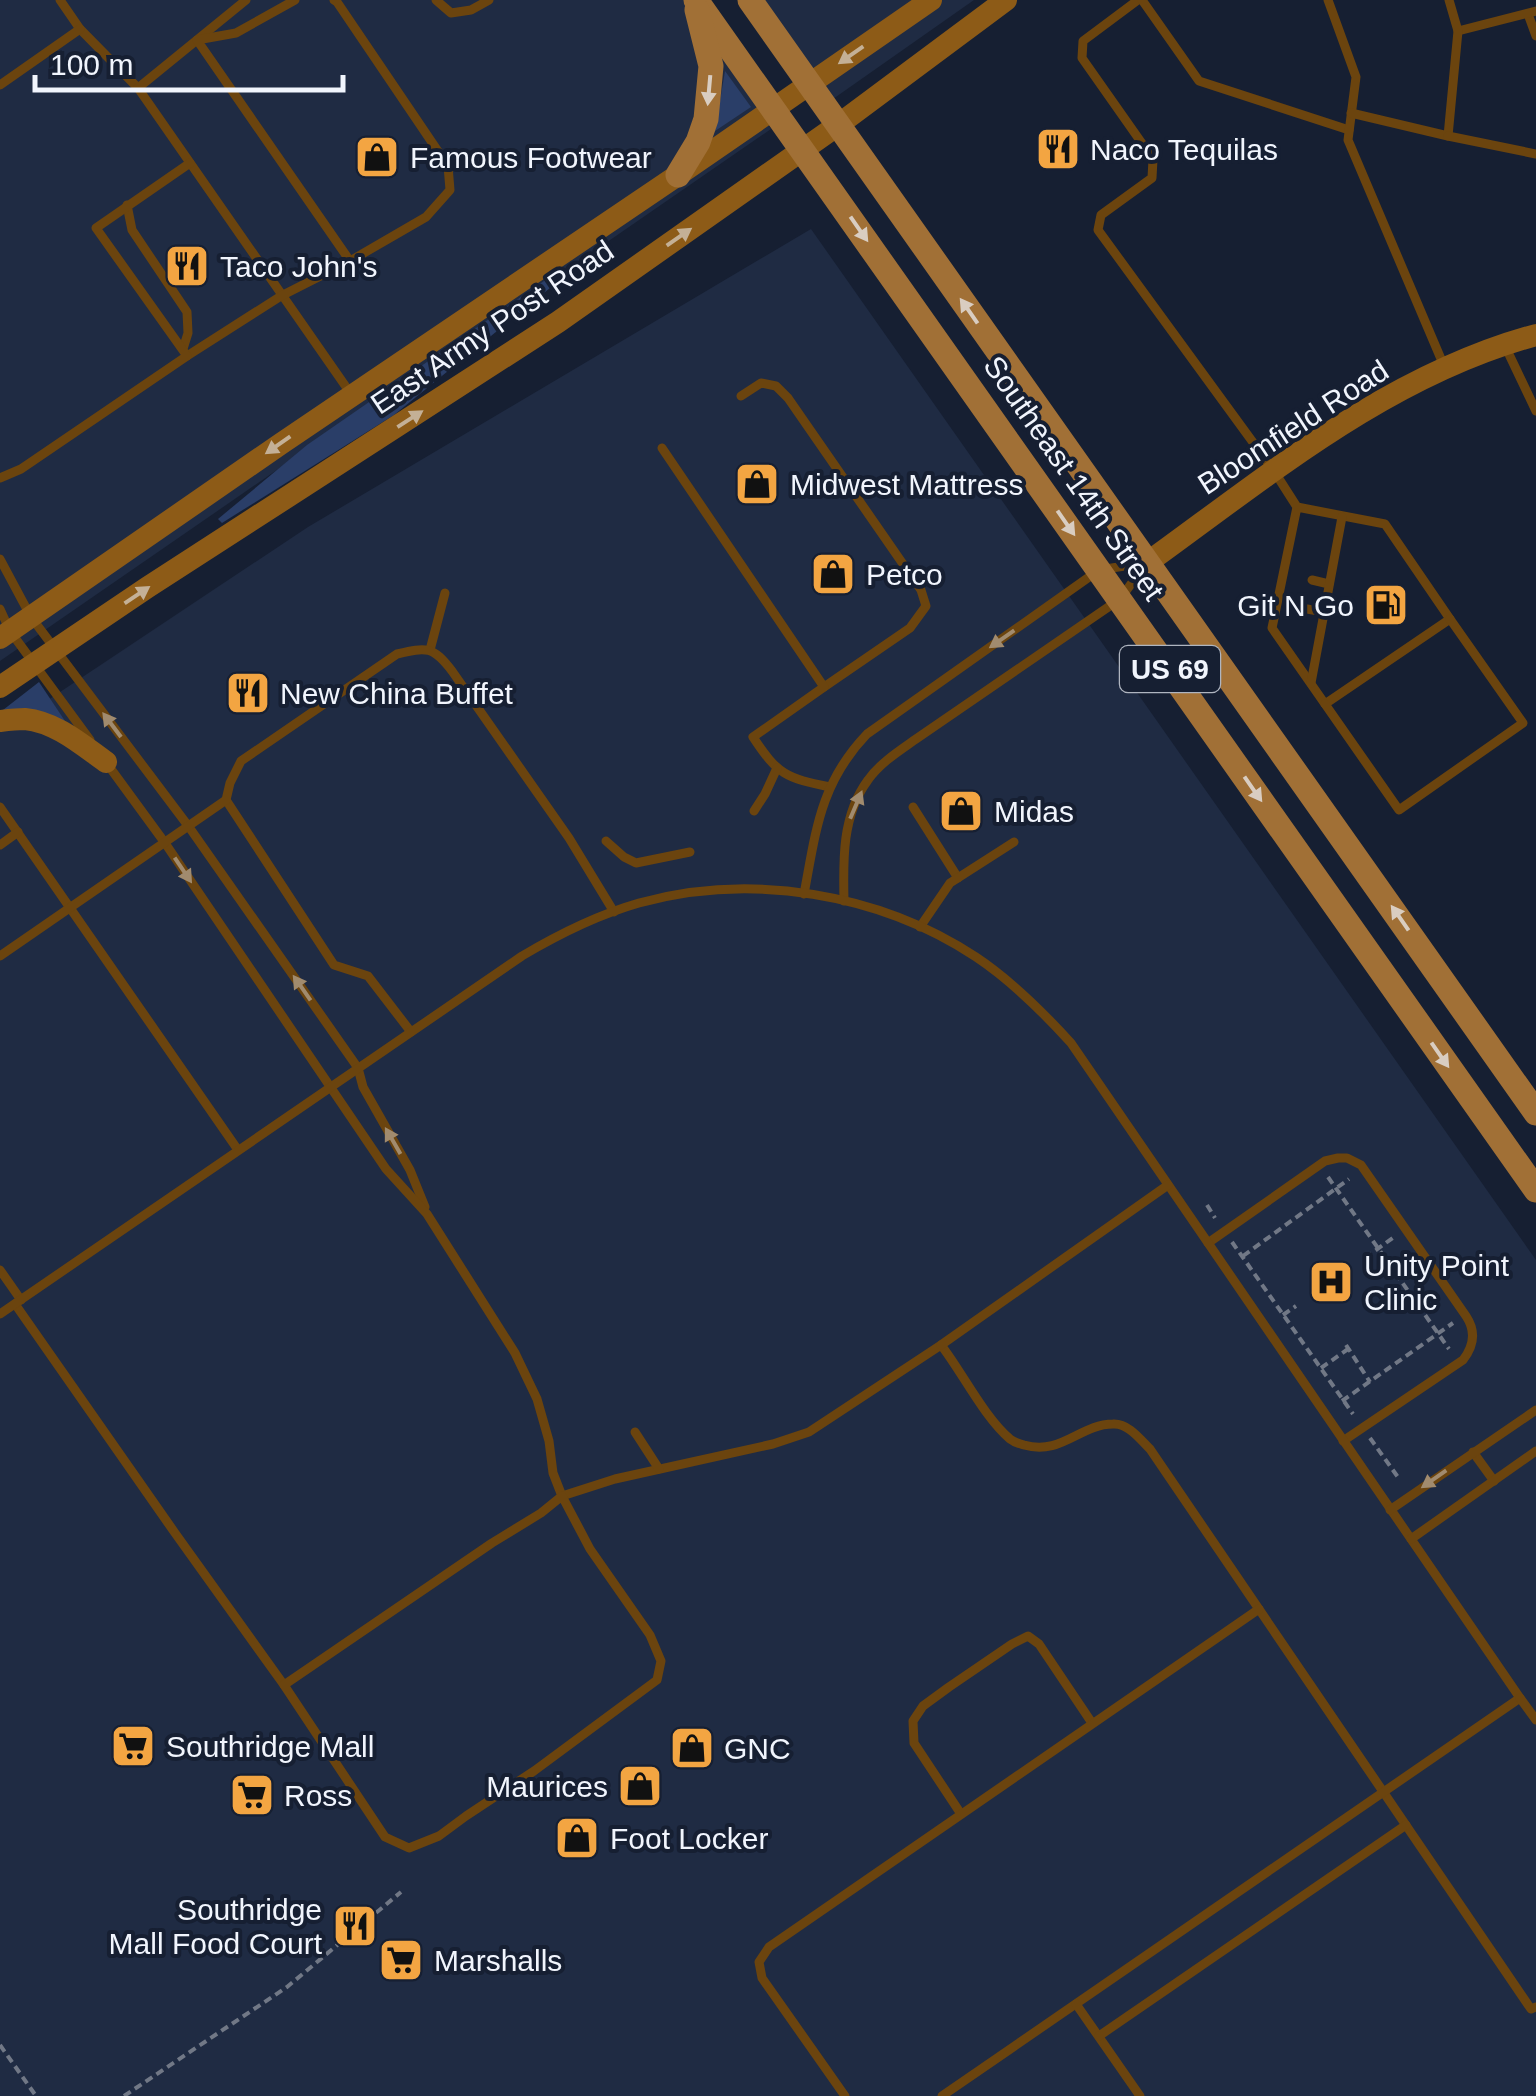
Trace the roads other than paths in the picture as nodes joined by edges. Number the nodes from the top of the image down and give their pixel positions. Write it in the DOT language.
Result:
graph roads {
  1 [pos="60,0"];
  2 [pos="246,0"];
  3 [pos="296,0"];
  4 [pos="334,0"];
  5 [pos="436,0"];
  6 [pos="489,0"];
  7 [pos="695,0"];
  8 [pos="750,0"];
  9 [pos="931,0"];
  10 [pos="1006,0"];
  11 [pos="1140,0"];
  12 [pos="1328,0"];
  13 [pos="1450,0"];
  14 [pos="1532,13"];
  15 [pos="80,29"];
  16 [pos="1458,31"];
  17 [pos="1536,36"];
  18 [pos="197,40"];
  19 [pos="809,84"];
  20 [pos="0,85"];
  21 [pos="138,88"];
  22 [pos="775,109"];
  23 [pos="1351,113"];
  24 [pos="838,125"];
  25 [pos="1349,130"];
  26 [pos="1448,136"];
  27 [pos="803,149"];
  28 [pos="1536,154"];
  29 [pos="190,163"];
  30 [pos="678,176"];
  31 [pos="127,205"];
  32 [pos="350,261"];
  33 [pos="280,296"];
  34 [pos="1536,336"];
  35 [pos="1505,345"];
  36 [pos="185,353"];
  37 [pos="1446,368"];
  38 [pos="352,395"];
  39 [pos="741,396"];
  40 [pos="1536,411"];
  41 [pos="662,448"];
  42 [pos="1274,471"];
  43 [pos="0,478"];
  44 [pos="1297,508"];
  45 [pos="1342,517"];
  46 [pos="0,559"];
  47 [pos="1147,563"];
  48 [pos="1099,570"];
  49 [pos="1312,580"];
  50 [pos="1329,584"];
  51 [pos="445,593"];
  52 [pos="1120,599"];
  53 [pos="0,609"];
  54 [pos="1307,609"];
  55 [pos="1324,612"];
  56 [pos="31,617"];
  57 [pos="1450,618"];
  58 [pos="5,635"];
  59 [pos="56,649"];
  60 [pos="430,650"];
  61 [pos="34,664"];
  62 [pos="1311,683"];
  63 [pos="0,687"];
  64 [pos="824,687"];
  65 [pos="1325,704"];
  66 [pos="0,721"];
  67 [pos="106,762"];
  68 [pos="776,768"];
  69 [pos="830,787"];
  70 [pos="226,800"];
  71 [pos="913,807"];
  72 [pos="0,808"];
  73 [pos="754,811"];
  74 [pos="189,827"];
  75 [pos="18,832"];
  76 [pos="606,840"];
  77 [pos="1014,842"];
  78 [pos="164,843"];
  79 [pos="0,845"];
  80 [pos="690,852"];
  81 [pos="958,878"];
  82 [pos="804,894"];
  83 [pos="844,901"];
  84 [pos="71,908"];
  85 [pos="614,912"];
  86 [pos="920,927"];
  87 [pos="0,956"];
  88 [pos="410,1032"];
  89 [pos="358,1068"];
  90 [pos="331,1087"];
  91 [pos="1536,1113"];
  92 [pos="238,1150"];
  93 [pos="1168,1186"];
  94 [pos="1536,1190"];
  95 [pos="428,1214"];
  96 [pos="1208,1243"];
  97 [pos="0,1270"];
  98 [pos="18,1302"];
  99 [pos="0,1314"];
  100 [pos="940,1344"];
  101 [pos="1536,1410"];
  102 [pos="635,1432"];
  103 [pos="1343,1441"];
  104 [pos="1536,1451"];
  105 [pos="1473,1452"];
  106 [pos="659,1469"];
  107 [pos="1494,1481"];
  108 [pos="562,1496"];
  109 [pos="1390,1510"];
  110 [pos="1411,1539"];
  111 [pos="1258,1608"];
  112 [pos="284,1685"];
  113 [pos="1520,1698"];
  114 [pos="1536,1720"];
  115 [pos="1092,1723"];
  116 [pos="1384,1792"];
  117 [pos="961,1814"];
  118 [pos="1406,1825"];
  119 [pos="1076,2004"];
  120 [pos="1536,2006"];
  121 [pos="1098,2036"];
  122 [pos="845,2096"];
  123 [pos="942,2096"];
  124 [pos="1140,2096"];
  1 -- 15 [label="lane"];
  2 -- 18 [label="lane"];
  3 -- 18 [label="lane"];
  4 -- 32 [label="lane"];
  5 -- 6 [label="lane"];
  7 -- 22 [label="main road, Southeast 14th Street / US 69"];
  7 -- 30 [label="main road, one-way"];
  8 -- 19 [label="main road, Southeast 14th Street / US 69"];
  9 -- 19 [label="main road, East Army Post Road, one-way"];
  10 -- 24 [label="main road, East Army Post Road"];
  11 -- 25 [label="lane"];
  11 -- 42 [label="lane"];
  12 -- 23 [label="lane"];
  13 -- 16 [label="lane"];
  14 -- 16 [label="lane"];
  14 -- 17 [label="lane"];
  15 -- 20 [label="lane"];
  15 -- 21 [label="lane"];
  16 -- 26 [label="lane"];
  18 -- 21 [label="lane"];
  18 -- 32 [label="lane"];
  19 -- 22 [label="main road, East Army Post Road"];
  19 -- 24 [label="main road, Southeast 14th Street / US 69"];
  21 -- 29 [label="lane"];
  22 -- 27 [label="main road, Southeast 14th Street / US 69"];
  22 -- 30 [label="main road, East Army Post Road"];
  23 -- 25 [label="lane"];
  23 -- 26 [label="lane"];
  24 -- 27 [label="main road, East Army Post Road"];
  47 -- 24 [label="main road, Southeast 14th Street / US 69, one-way"];
  25 -- 37 [label="lane"];
  26 -- 28 [label="lane"];
  27 -- 48 [label="main road, Southeast 14th Street / US 69, one-way"];
  59 -- 27 [label="main road, East Army Post Road, one-way"];
  29 -- 31 [label="lane"];
  29 -- 33 [label="lane"];
  30 -- 38 [label="main road, East Army Post Road"];
  31 -- 36 [label="lane"];
  31 -- 36 [label="lane"];
  32 -- 33 [label="lane"];
  33 -- 36 [label="lane"];
  33 -- 38 [label="lane"];
  34 -- 35 [label="main road, Bloomfield Road"];
  35 -- 37 [label="main road, Bloomfield Road"];
  35 -- 40 [label="lane"];
  36 -- 43 [label="lane"];
  37 -- 42 [label="main road, Bloomfield Road"];
  38 -- 56 [label="main road, East Army Post Road, one-way"];
  39 -- 64 [label="lane"];
  41 -- 64 [label="lane"];
  42 -- 44 [label="lane"];
  42 -- 47 [label="main road, Bloomfield Road"];
  44 -- 45 [label="lane"];
  44 -- 62 [label="lane"];
  45 -- 50 [label="lane"];
  45 -- 57 [label="lane"];
  46 -- 56 [label="lane"];
  47 -- 48 [label="lane"];
  47 -- 52 [label="lane"];
  91 -- 47 [label="main road, Southeast 14th Street / US 69, one-way"];
  48 -- 52 [label="main road, Southeast 14th Street / US 69"];
  48 -- 69 [label="lane, one-way"];
  49 -- 50 [label="lane"];
  50 -- 55 [label="lane"];
  51 -- 60 [label="lane"];
  83 -- 52 [label="lane, one-way"];
  52 -- 94 [label="main road, Southeast 14th Street / US 69, one-way"];
  53 -- 58 [label="lane"];
  54 -- 55 [label="lane"];
  55 -- 62 [label="lane"];
  56 -- 58 [label="main road, East Army Post Road"];
  56 -- 59 [label="lane"];
  57 -- 65 [label="lane"];
  57 -- 65 [label="lane"];
  58 -- 61 [label="lane"];
  59 -- 61 [label="main road, East Army Post Road"];
  74 -- 59 [label="lane, one-way"];
  60 -- 70 [label="lane"];
  60 -- 85 [label="lane"];
  61 -- 63 [label="main road, East Army Post Road"];
  61 -- 67 [label="lane"];
  62 -- 65 [label="lane"];
  64 -- 68 [label="lane"];
  66 -- 67 [label="main road"];
  67 -- 78 [label="lane"];
  68 -- 69 [label="lane"];
  68 -- 73 [label="lane"];
  69 -- 82 [label="lane"];
  70 -- 74 [label="lane"];
  70 -- 88 [label="lane"];
  71 -- 81 [label="lane"];
  72 -- 75 [label="lane"];
  74 -- 78 [label="lane"];
  89 -- 74 [label="lane, one-way"];
  75 -- 79 [label="lane"];
  75 -- 84 [label="lane"];
  76 -- 80 [label="lane"];
  77 -- 81 [label="lane"];
  78 -- 84 [label="lane"];
  78 -- 90 [label="lane, one-way"];
  81 -- 86 [label="lane"];
  82 -- 83 [label="lane"];
  82 -- 85 [label="lane"];
  83 -- 86 [label="lane"];
  84 -- 87 [label="lane"];
  84 -- 92 [label="lane"];
  85 -- 88 [label="lane"];
  86 -- 93 [label="lane"];
  88 -- 89 [label="lane"];
  89 -- 90 [label="lane"];
  95 -- 89 [label="lane, one-way"];
  90 -- 92 [label="lane"];
  90 -- 95 [label="lane"];
  92 -- 98 [label="lane"];
  93 -- 96 [label="lane"];
  93 -- 100 [label="lane"];
  95 -- 108 [label="lane"];
  96 -- 103 [label="lane"];
  96 -- 103 [label="lane"];
  97 -- 98 [label="lane"];
  98 -- 99 [label="lane"];
  98 -- 112 [label="lane"];
  100 -- 106 [label="lane"];
  100 -- 111 [label="lane"];
  101 -- 105 [label="lane"];
  102 -- 106 [label="lane"];
  103 -- 109 [label="lane"];
  104 -- 107 [label="lane"];
  105 -- 107 [label="lane"];
  105 -- 109 [label="lane, one-way"];
  106 -- 108 [label="lane"];
  107 -- 110 [label="lane"];
  108 -- 112 [label="lane"];
  108 -- 112 [label="lane"];
  109 -- 110 [label="lane"];
  110 -- 113 [label="lane"];
  111 -- 115 [label="lane"];
  111 -- 116 [label="lane"];
  113 -- 114 [label="lane"];
  113 -- 116 [label="lane"];
  115 -- 117 [label="lane"];
  115 -- 117 [label="lane"];
  116 -- 118 [label="lane"];
  116 -- 119 [label="lane"];
  117 -- 122 [label="lane"];
  118 -- 120 [label="lane"];
  118 -- 121 [label="lane"];
  119 -- 121 [label="lane"];
  119 -- 123 [label="lane"];
  121 -- 124 [label="lane"];
}
